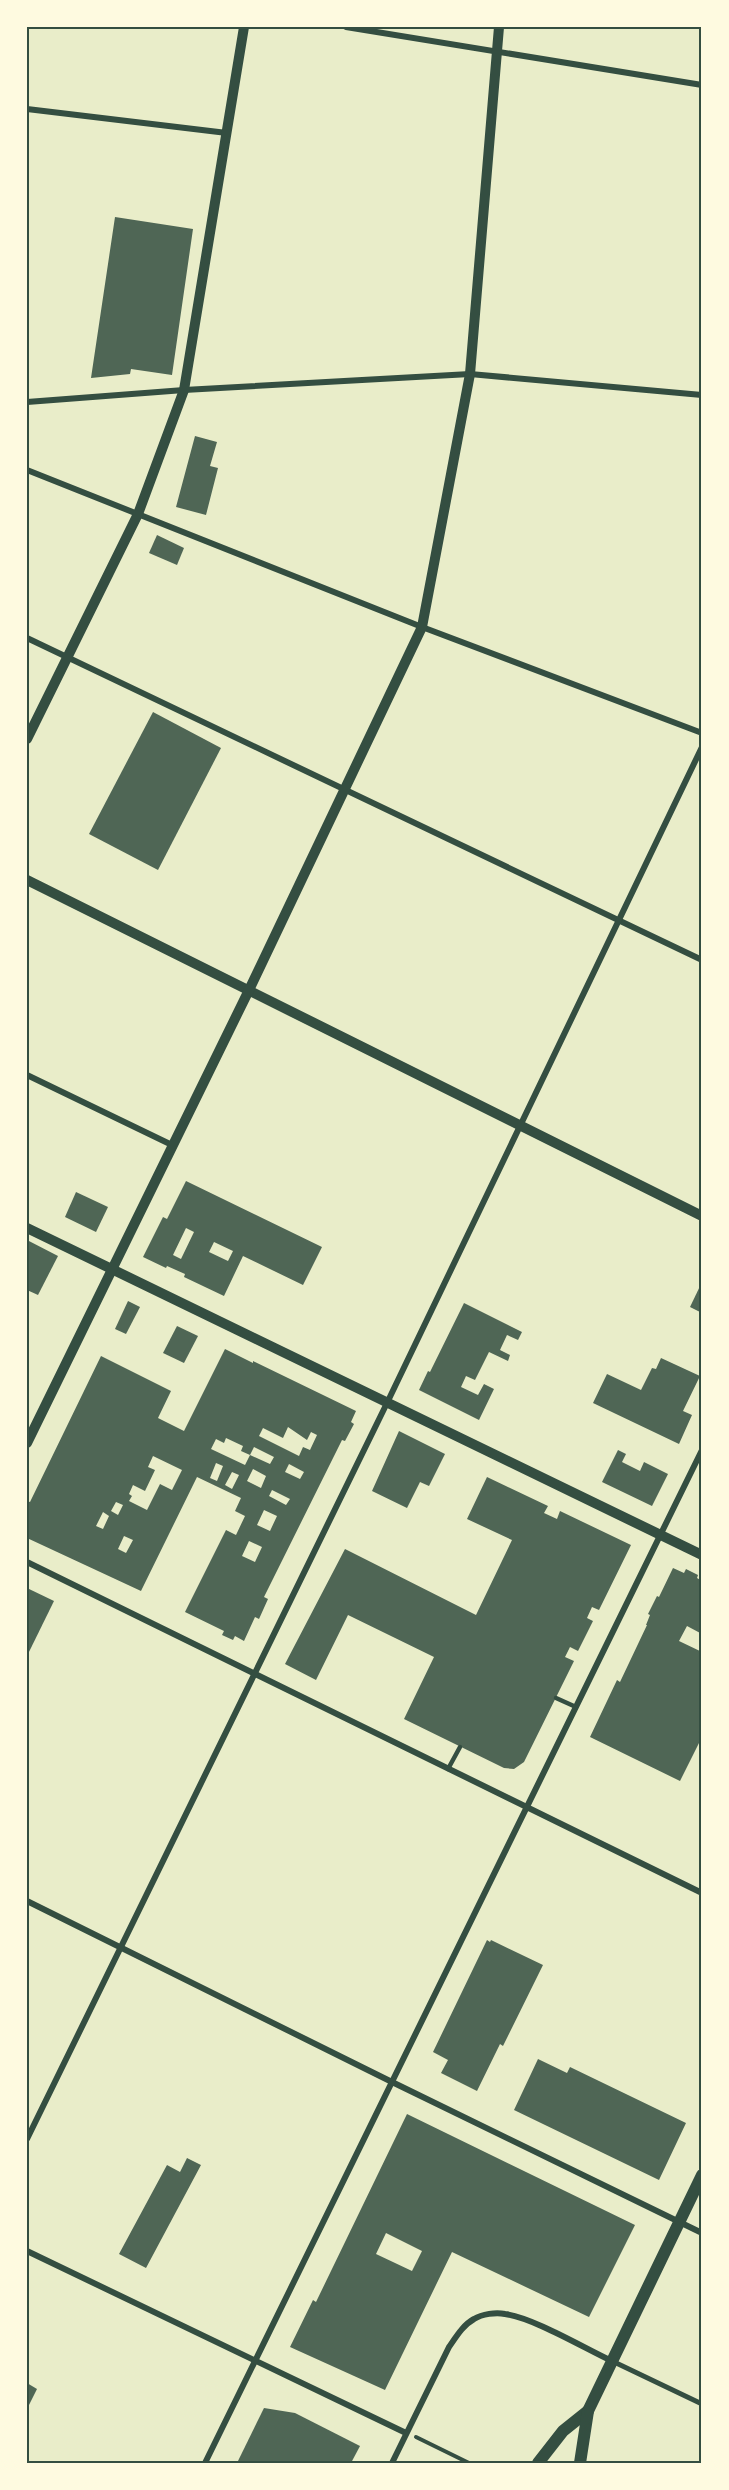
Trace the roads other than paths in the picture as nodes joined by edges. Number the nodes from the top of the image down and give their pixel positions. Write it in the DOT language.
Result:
graph roads {
  1 [pos="244,27"];
  2 [pos="346,27"];
  3 [pos="499,27"];
  4 [pos="497,52"];
  5 [pos="702,86"];
  6 [pos="27,109"];
  7 [pos="227,133"];
  8 [pos="470,374"];
  9 [pos="184,390"];
  10 [pos="702,395"];
  11 [pos="27,402"];
  12 [pos="27,470"];
  13 [pos="138,514"];
  14 [pos="422,627"];
  15 [pos="27,638"];
  16 [pos="67,658"];
  17 [pos="702,733"];
  18 [pos="27,739"];
  19 [pos="702,747"];
  20 [pos="344,790"];
  21 [pos="27,880"];
  22 [pos="619,922"];
  23 [pos="702,960"];
  24 [pos="249,990"];
  25 [pos="27,1076"];
  26 [pos="520,1126"];
  27 [pos="172,1145"];
  28 [pos="702,1216"];
  29 [pos="27,1228"];
  30 [pos="112,1270"];
  31 [pos="387,1403"];
  32 [pos="27,1443"];
  33 [pos="702,1449"];
  34 [pos="660,1536"];
  35 [pos="702,1555"];
  36 [pos="27,1562"];
  37 [pos="255,1674"];
  38 [pos="556,1698"];
  39 [pos="576,1707"];
  40 [pos="460,1747"];
  41 [pos="448,1769"];
  42 [pos="526,1808"];
  43 [pos="702,1893"];
  44 [pos="27,1901"];
  45 [pos="119,1947"];
  46 [pos="392,2082"];
  47 [pos="27,2139"];
  48 [pos="702,2175"];
  49 [pos="679,2222"];
  50 [pos="702,2233"];
  51 [pos="27,2251"];
  52 [pos="256,2360"];
  53 [pos="612,2361"];
  54 [pos="702,2404"];
  55 [pos="588,2411"];
  56 [pos="406,2433"];
  57 [pos="205,2463"];
  58 [pos="392,2463"];
  59 [pos="538,2463"];
  60 [pos="580,2463"];
  1 -- 7 [label="street"];
  2 -- 4 [label="street"];
  3 -- 4 [label="street"];
  4 -- 5 [label="street"];
  4 -- 8 [label="street"];
  6 -- 7 [label="street"];
  7 -- 9 [label="street"];
  8 -- 9 [label="street"];
  8 -- 10 [label="street"];
  8 -- 14 [label="street"];
  9 -- 11 [label="street"];
  9 -- 13 [label="street"];
  12 -- 13 [label="street"];
  13 -- 14 [label="street"];
  13 -- 16 [label="street"];
  14 -- 17 [label="street"];
  14 -- 20 [label="street"];
  15 -- 16 [label="street"];
  16 -- 18 [label="street"];
  16 -- 20 [label="street"];
  19 -- 22 [label="street"];
  20 -- 22 [label="street"];
  20 -- 24 [label="street"];
  21 -- 24 [label="street"];
  22 -- 23 [label="street"];
  22 -- 26 [label="street"];
  24 -- 26 [label="street"];
  24 -- 27 [label="street"];
  25 -- 27 [label="street"];
  26 -- 28 [label="street"];
  26 -- 31 [label="street"];
  27 -- 30 [label="street"];
  29 -- 30 [label="street"];
  30 -- 31 [label="street"];
  30 -- 32 [label="street"];
  31 -- 34 [label="street"];
  31 -- 37 [label="street"];
  33 -- 34 [label="street"];
  34 -- 35 [label="street"];
  34 -- 39 [label="street"];
  36 -- 37 [label="street"];
  37 -- 41 [label="street"];
  37 -- 45 [label="street"];
  38 -- 39 [label="lane"];
  39 -- 42 [label="street"];
  40 -- 41 [label="lane"];
  41 -- 42 [label="street"];
  42 -- 43 [label="street"];
  42 -- 46 [label="street"];
  44 -- 45 [label="street"];
  45 -- 46 [label="street"];
  45 -- 47 [label="street"];
  46 -- 49 [label="street"];
  46 -- 52 [label="street"];
  48 -- 49 [label="main road"];
  49 -- 50 [label="street"];
  49 -- 53 [label="main road"];
  51 -- 52 [label="street"];
  52 -- 56 [label="street"];
  52 -- 57 [label="street"];
  53 -- 54 [label="street"];
  53 -- 55 [label="main road"];
  53 -- 56 [label="street"];
  55 -- 59 [label="main road"];
  55 -- 60 [label="main road"];
  56 -- 58 [label="street"];
}
